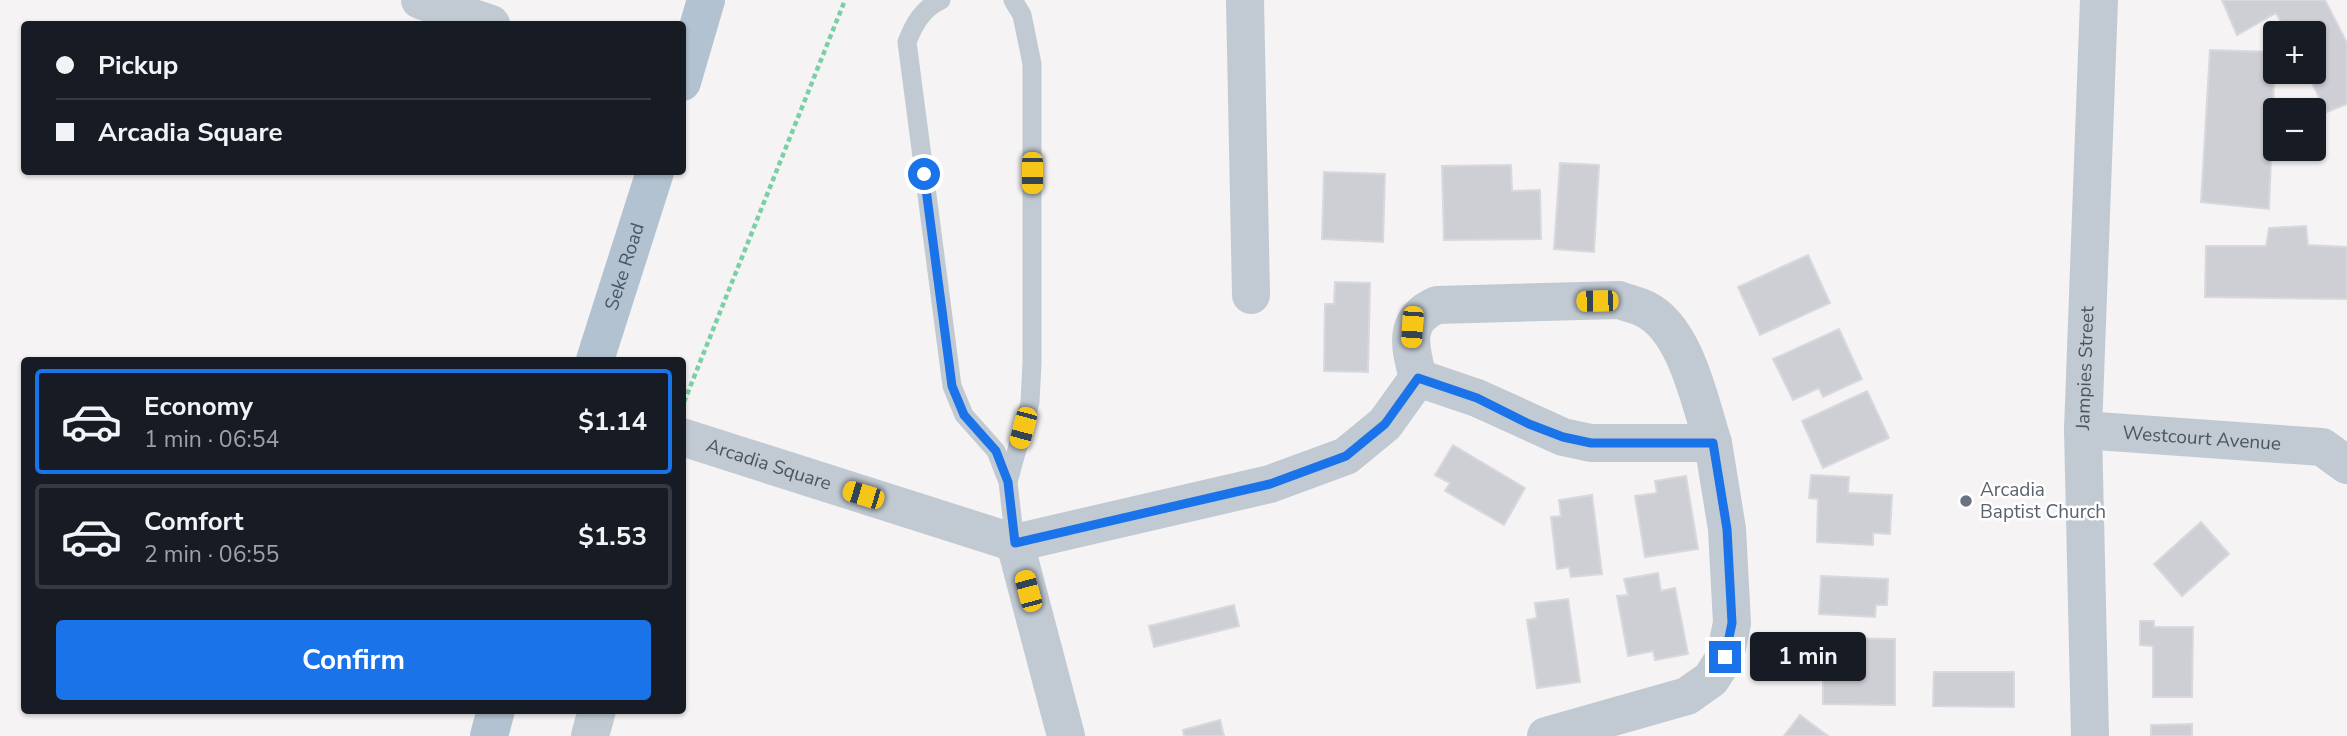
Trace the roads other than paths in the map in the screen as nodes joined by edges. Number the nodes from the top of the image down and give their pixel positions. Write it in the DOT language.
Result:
graph roads {
  1 [pos="420,0"];
  2 [pos="706,0"];
  3 [pos="942,0"];
  4 [pos="1013,0"];
  5 [pos="1245,0"];
  6 [pos="2099,0"];
  7 [pos="482,21"];
  8 [pos="686,68"];
  9 [pos="654,175"];
  10 [pos="1251,296"];
  11 [pos="596,357"];
  12 [pos="1418,378"];
  13 [pos="2083,430"];
  14 [pos="686,438"];
  15 [pos="1713,443"];
  16 [pos="2339,447"];
  17 [pos="1008,482"];
  18 [pos="1015,543"];
  19 [pos="495,714"];
  20 [pos="596,714"];
  21 [pos="1613,717"];
  22 [pos="489,736"];
  23 [pos="590,736"];
  24 [pos="1066,736"];
  25 [pos="1546,736"];
  26 [pos="1650,736"];
  27 [pos="2091,736"];
  1 -- 7 [label="street"];
  2 -- 8 [label="main road"];
  3 -- 17 [label="lane"];
  4 -- 17 [label="lane"];
  5 -- 10 [label="street"];
  6 -- 13 [label="street, Jampies Street"];
  9 -- 11 [label="main road, Seke Road"];
  12 -- 15 [label="street"];
  12 -- 15 [label="street"];
  12 -- 18 [label="street"];
  13 -- 16 [label="street, Westcourt Avenue"];
  13 -- 27 [label="street, Jampies Street"];
  14 -- 18 [label="street, Arcadia Square"];
  15 -- 21 [label="street"];
  17 -- 18 [label="lane"];
  18 -- 24 [label="street"];
  19 -- 22 [label="main road"];
  20 -- 23 [label="street"];
  21 -- 25 [label="street"];
  21 -- 26 [label="street"];
}
